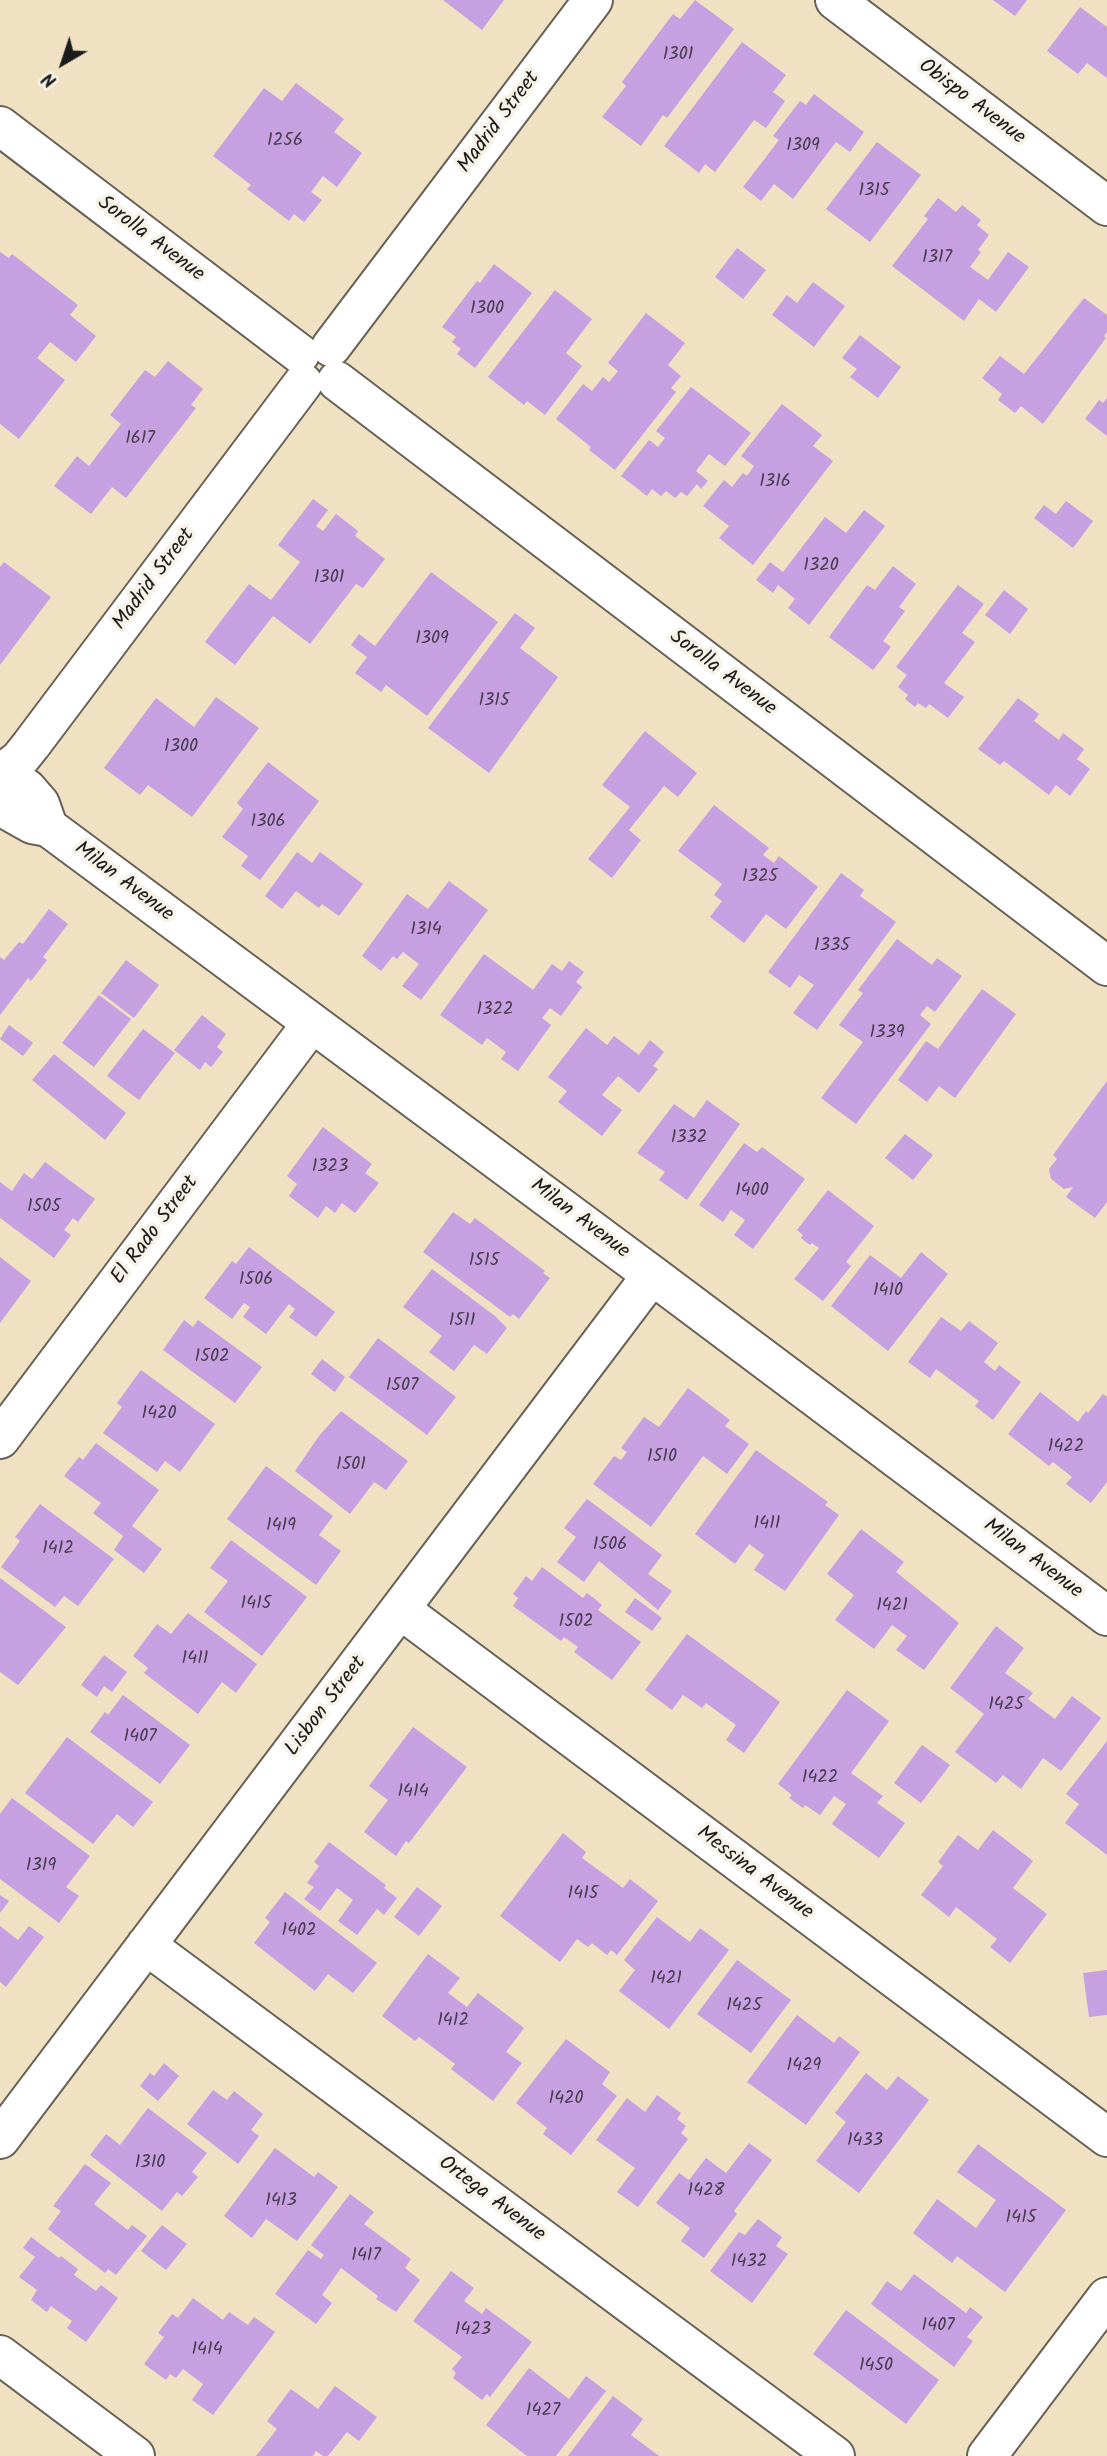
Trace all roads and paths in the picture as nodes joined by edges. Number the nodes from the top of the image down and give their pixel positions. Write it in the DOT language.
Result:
graph roads {
  1 [pos="593,0"];
  2 [pos="835,0"];
  3 [pos="0,126"];
  4 [pos="1107,206"];
  5 [pos="318,366"];
  6 [pos="1,784"];
  7 [pos="1107,966"];
  8 [pos="312,1023"];
  9 [pos="652,1275"];
  10 [pos="0,1439"];
  11 [pos="401,1610"];
  12 [pos="1107,1616"];
  13 [pos="146,1945"];
  14 [pos="1107,2137"];
  15 [pos="0,2139"];
  16 [pos="1107,2297"];
  17 [pos="0,2355"];
  18 [pos="135,2456"];
  19 [pos="835,2456"];
  20 [pos="987,2456"];
  1 -- 5 [label="street, Madrid Street"];
  2 -- 4 [label="street, Obispo Avenue"];
  3 -- 5 [label="street, Sorolla Avenue"];
  5 -- 6 [label="street, Madrid Street"];
  5 -- 7 [label="street, Sorolla Avenue"];
  6 -- 8 [label="street, Milan Avenue"];
  8 -- 9 [label="street, Milan Avenue"];
  8 -- 10 [label="street, El Rado Street"];
  9 -- 11 [label="street, Lisbon Street"];
  9 -- 12 [label="street, Milan Avenue"];
  11 -- 13 [label="street, Lisbon Street"];
  11 -- 14 [label="street, Messina Avenue"];
  13 -- 15 [label="street, Lisbon Street"];
  13 -- 19 [label="street, Ortega Avenue"];
  16 -- 20 [label="street"];
  17 -- 18 [label="street"];
}
